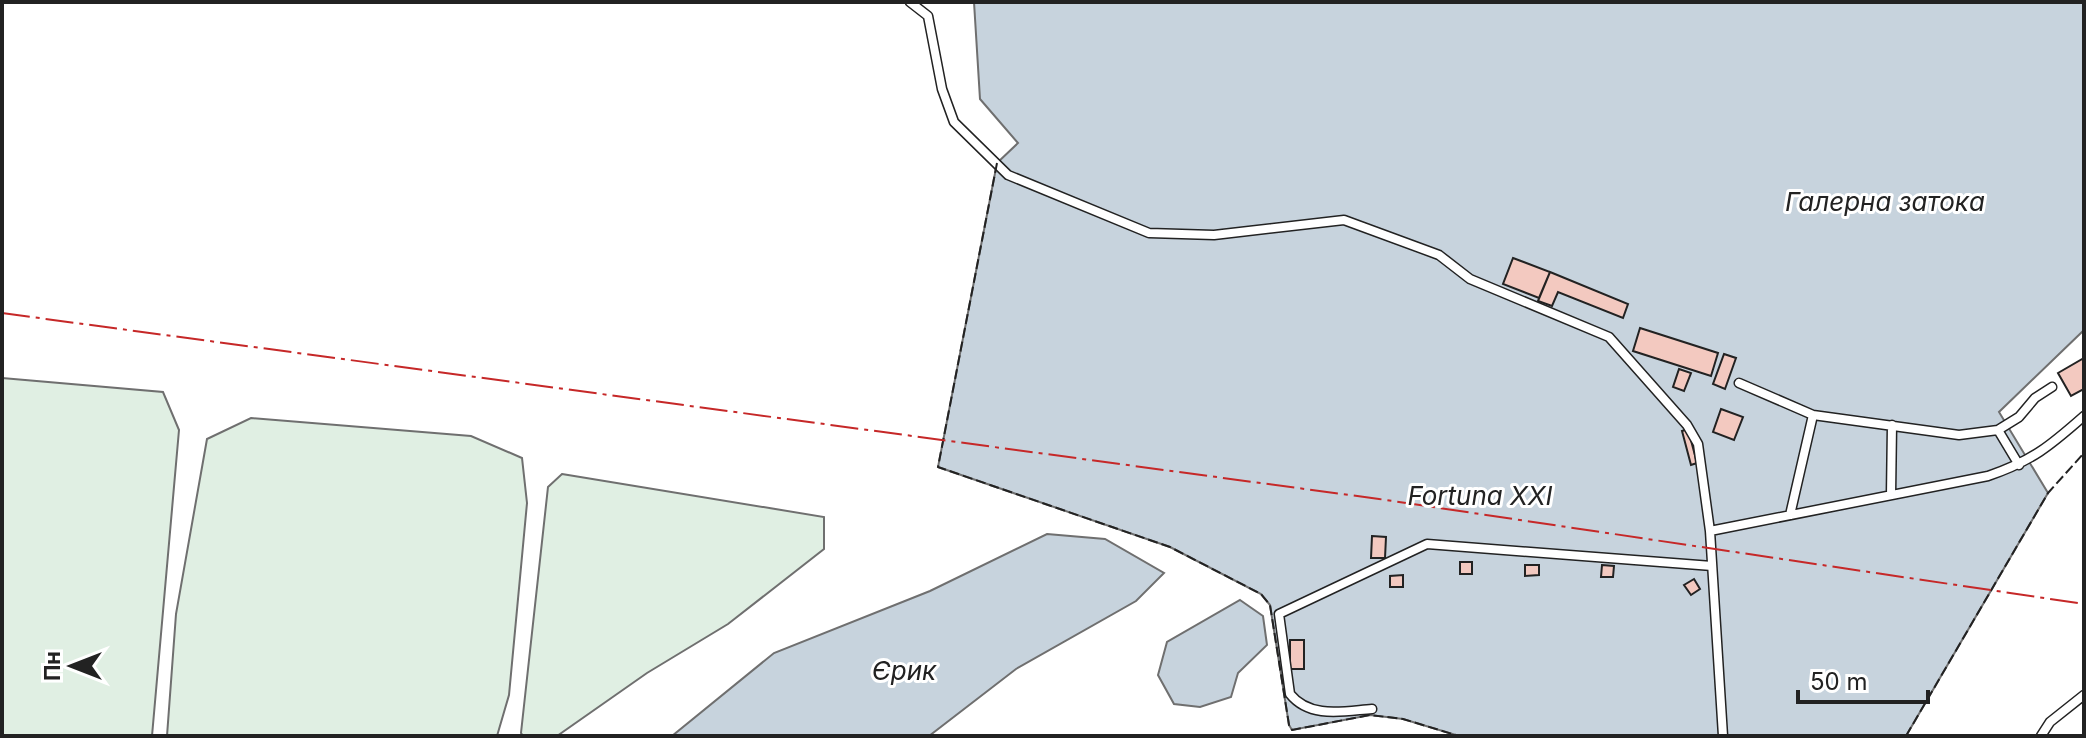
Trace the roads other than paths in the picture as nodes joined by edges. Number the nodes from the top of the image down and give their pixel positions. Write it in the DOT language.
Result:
graph roads {
  1 [pos="910,2"];
  2 [pos="1739,383"];
  3 [pos="2052,387"];
  4 [pos="1813,415"];
  5 [pos="2084,416"];
  6 [pos="1892,425"];
  7 [pos="1998,430"];
  8 [pos="2019,465"];
  9 [pos="1891,495"];
  10 [pos="1790,515"];
  11 [pos="1710,531"];
  12 [pos="1712,566"];
  13 [pos="2084,695"];
  14 [pos="1372,709"];
  15 [pos="1723,736"];
  16 [pos="2041,736"];
  1 -- 11 [label="lane"];
  2 -- 4 [label="lane"];
  3 -- 7 [label="lane"];
  4 -- 6 [label="lane"];
  4 -- 10 [label="lane"];
  5 -- 8 [label="lane"];
  6 -- 7 [label="lane"];
  6 -- 9 [label="lane"];
  7 -- 8 [label="lane"];
  8 -- 9 [label="lane"];
  9 -- 10 [label="lane"];
  10 -- 11 [label="lane"];
  11 -- 12 [label="lane"];
  12 -- 14 [label="lane"];
  12 -- 15 [label="lane"];
  13 -- 16 [label="lane"];
}
